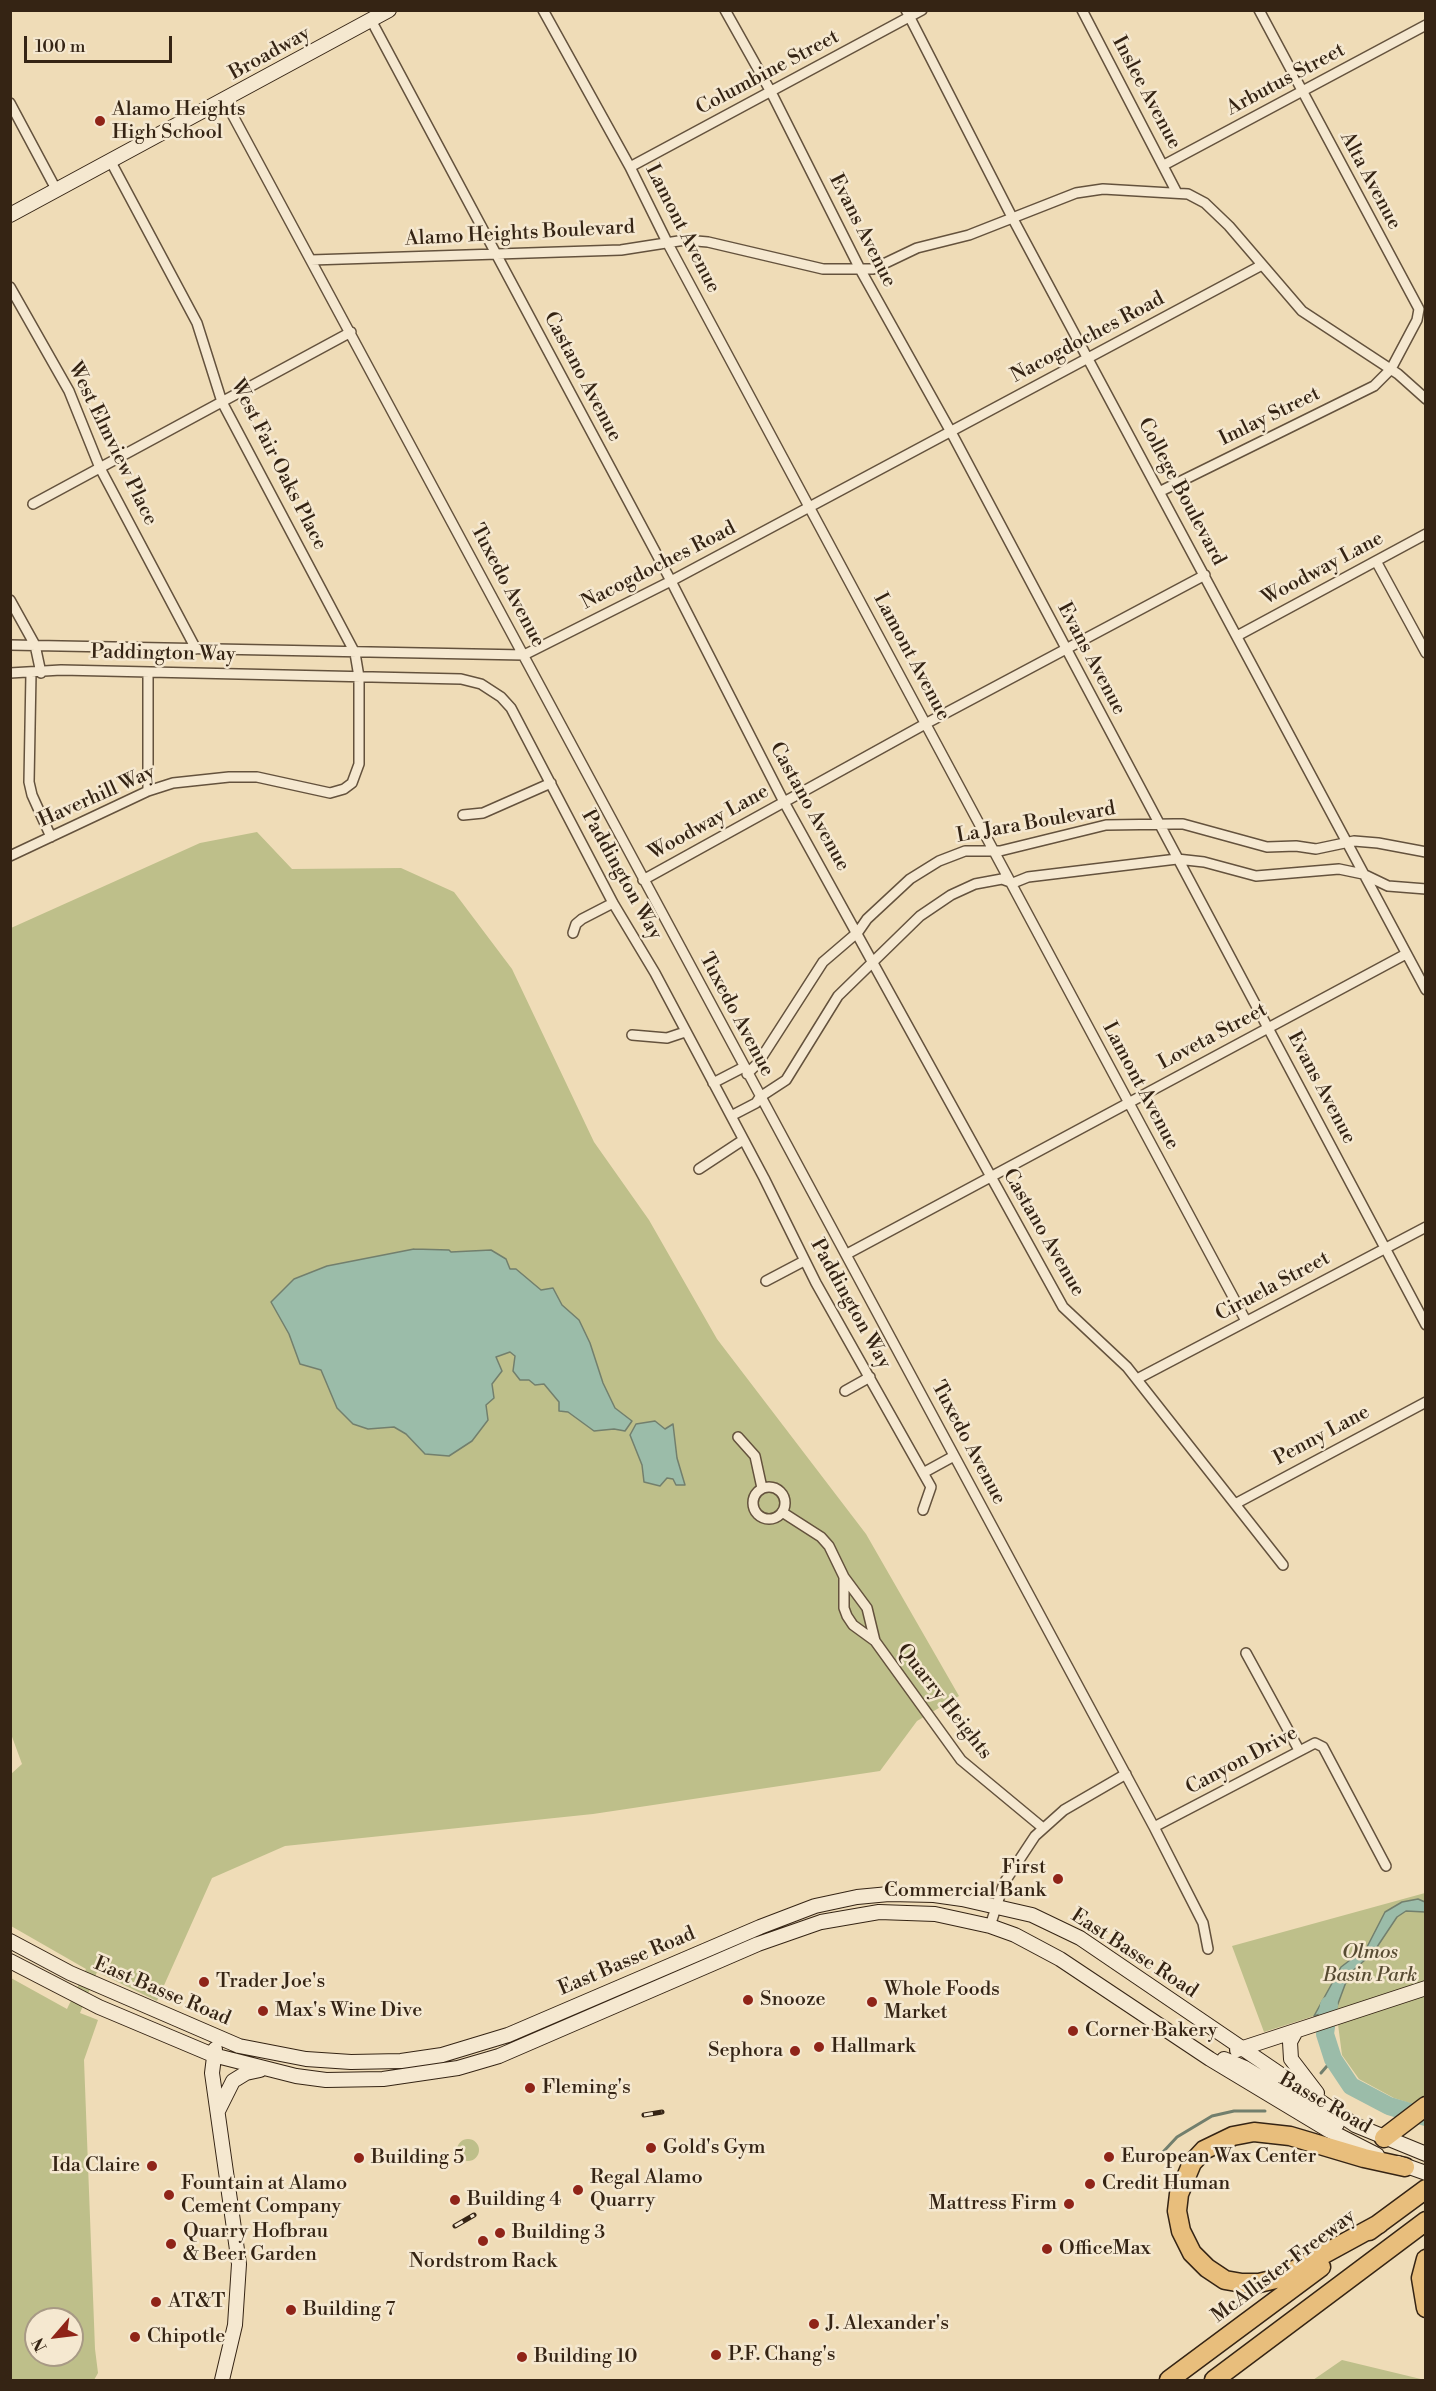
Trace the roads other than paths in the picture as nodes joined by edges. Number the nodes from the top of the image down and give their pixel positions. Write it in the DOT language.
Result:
graph roads {
  1 [pos="389,10"];
  2 [pos="543,10"];
  3 [pos="725,10"];
  4 [pos="922,10"];
  5 [pos="1082,10"];
  6 [pos="1259,10"];
  7 [pos="908,14"];
  8 [pos="369,15"];
  9 [pos="1425,25"];
  10 [pos="771,92"];
  11 [pos="1302,92"];
  12 [pos="225,101"];
  13 [pos="10,103"];
  14 [pos="111,162"];
  15 [pos="1164,165"];
  16 [pos="630,167"];
  17 [pos="57,191"];
  18 [pos="1177,193"];
  19 [pos="10,215"];
  20 [pos="1014,219"];
  21 [pos="668,243"];
  22 [pos="497,255"];
  23 [pos="311,260"];
  24 [pos="1262,265"];
  25 [pos="860,269"];
  26 [pos="10,287"];
  27 [pos="1422,308"];
  28 [pos="351,332"];
  29 [pos="1090,357"];
  30 [pos="1391,369"];
  31 [pos="1425,399"];
  32 [pos="222,402"];
  33 [pos="951,432"];
  34 [pos="100,468"];
  35 [pos="1161,491"];
  36 [pos="33,504"];
  37 [pos="810,507"];
  38 [pos="1425,534"];
  39 [pos="1376,561"];
  40 [pos="1205,575"];
  41 [pos="671,581"];
  42 [pos="10,600"];
  43 [pos="1237,636"];
  44 [pos="10,645"];
  45 [pos="35,645"];
  46 [pos="196,649"];
  47 [pos="1065,650"];
  48 [pos="355,652"];
  49 [pos="1425,653"];
  50 [pos="524,655"];
  51 [pos="148,672"];
  52 [pos="10,673"];
  53 [pos="36,673"];
  54 [pos="359,677"];
  55 [pos="927,723"];
  56 [pos="551,783"];
  57 [pos="148,791"];
  58 [pos="784,802"];
  59 [pos="463,815"];
  60 [pos="1159,825"];
  61 [pos="51,837"];
  62 [pos="1346,842"];
  63 [pos="995,850"];
  64 [pos="1425,852"];
  65 [pos="10,856"];
  66 [pos="1178,859"];
  67 [pos="1363,874"];
  68 [pos="643,880"];
  69 [pos="1013,883"];
  70 [pos="1425,889"];
  71 [pos="613,903"];
  72 [pos="858,932"];
  73 [pos="573,933"];
  74 [pos="1406,954"];
  75 [pos="873,961"];
  76 [pos="1425,990"];
  77 [pos="1268,1028"];
  78 [pos="685,1032"];
  79 [pos="633,1035"];
  80 [pos="745,1071"];
  81 [pos="713,1083"];
  82 [pos="760,1097"];
  83 [pos="1128,1102"];
  84 [pos="731,1116"];
  85 [pos="744,1140"];
  86 [pos="699,1169"];
  87 [pos="990,1177"];
  88 [pos="1425,1227"];
  89 [pos="1386,1249"];
  90 [pos="847,1254"];
  91 [pos="804,1261"];
  92 [pos="766,1281"];
  93 [pos="1246,1321"];
  94 [pos="1425,1325"];
  95 [pos="870,1377"];
  96 [pos="1137,1380"];
  97 [pos="845,1391"];
  98 [pos="1425,1402"];
  99 [pos="738,1437"];
  100 [pos="954,1456"];
  101 [pos="923,1473"];
  102 [pos="762,1488"];
  103 [pos="1235,1504"];
  104 [pos="923,1510"];
  105 [pos="782,1512"];
  106 [pos="1283,1565"];
  107 [pos="844,1577"];
  108 [pos="875,1641"];
  109 [pos="1246,1653"];
  110 [pos="1299,1750"];
  111 [pos="1126,1774"];
  112 [pos="1154,1827"];
  113 [pos="1043,1828"];
  114 [pos="1386,1866"];
  115 [pos="996,1908"];
  116 [pos="990,1926"];
  117 [pos="760,1927"];
  118 [pos="10,1941"];
  119 [pos="766,1941"];
  120 [pos="1208,1949"];
  121 [pos="10,1961"];
  122 [pos="1425,1988"];
  123 [pos="1298,2030"];
  124 [pos="219,2038"];
  125 [pos="1242,2048"];
  126 [pos="213,2055"];
  127 [pos="1210,2059"];
  128 [pos="264,2069"];
  129 [pos="1425,2106"];
  130 [pos="218,2111"];
  131 [pos="1339,2115"];
  132 [pos="1384,2139"];
  133 [pos="1425,2155"];
  134 [pos="1406,2166"];
  135 [pos="1425,2173"];
  136 [pos="1425,2189"];
  137 [pos="1425,2221"];
  138 [pos="1378,2224"];
  139 [pos="1425,2259"];
  140 [pos="1425,2308"];
  141 [pos="222,2380"];
  142 [pos="1169,2380"];
  143 [pos="1214,2380"];
  1 -- 8 [label="main road, Broadway"];
  2 -- 16 [label="street, Lamont Avenue"];
  3 -- 10 [label="street, Evans Avenue"];
  4 -- 7 [label="street, Columbine Street"];
  5 -- 15 [label="street, Inslee Avenue"];
  6 -- 11 [label="street, Alta Avenue"];
  7 -- 10 [label="street, Columbine Street"];
  7 -- 20 [label="street, College Boulevard"];
  8 -- 12 [label="main road, Broadway"];
  8 -- 22 [label="street, Castano Avenue"];
  9 -- 11 [label="street, Arbutus Street"];
  10 -- 16 [label="street, Columbine Street"];
  10 -- 25 [label="street, Evans Avenue"];
  11 -- 15 [label="street, Arbutus Street"];
  11 -- 27 [label="street, Alta Avenue"];
  12 -- 14 [label="main road, Broadway"];
  12 -- 23 [label="street, Tuxedo Avenue"];
  13 -- 17 [label="street"];
  14 -- 17 [label="main road, Broadway"];
  14 -- 32 [label="street, West Fair Oaks Place"];
  15 -- 18 [label="street, Inslee Avenue"];
  16 -- 21 [label="street, Lamont Avenue"];
  17 -- 19 [label="main road, Broadway"];
  18 -- 20 [label="street, Alamo Heights Boulevard"];
  18 -- 24 [label="street, Alamo Heights Boulevard"];
  20 -- 25 [label="street, Alamo Heights Boulevard"];
  20 -- 29 [label="street, College Boulevard"];
  21 -- 22 [label="street, Alamo Heights Boulevard"];
  21 -- 25 [label="street, Alamo Heights Boulevard"];
  21 -- 37 [label="street, Lamont Avenue"];
  22 -- 23 [label="street, Alamo Heights Boulevard"];
  22 -- 41 [label="street, Castano Avenue"];
  23 -- 28 [label="street, Tuxedo Avenue"];
  24 -- 29 [label="street, Nacogdoches Road"];
  24 -- 30 [label="street, Alamo Heights Boulevard"];
  25 -- 33 [label="street, Evans Avenue"];
  26 -- 34 [label="street, West Elmview Place"];
  27 -- 30 [label="street, Alta Avenue"];
  28 -- 32 [label="street"];
  28 -- 50 [label="street, Tuxedo Avenue"];
  29 -- 33 [label="street, Nacogdoches Road"];
  29 -- 35 [label="street, College Boulevard"];
  30 -- 31 [label="street, Alamo Heights Boulevard"];
  30 -- 35 [label="street, Imlay Street"];
  32 -- 34 [label="street"];
  32 -- 48 [label="street, West Fair Oaks Place"];
  33 -- 37 [label="street, Nacogdoches Road"];
  33 -- 47 [label="street, Evans Avenue"];
  34 -- 36 [label="street"];
  34 -- 46 [label="street, West Elmview Place"];
  35 -- 40 [label="street, College Boulevard"];
  37 -- 41 [label="street, Nacogdoches Road"];
  37 -- 55 [label="street, Lamont Avenue"];
  38 -- 39 [label="street, Woodway Lane"];
  39 -- 43 [label="street, Woodway Lane"];
  39 -- 49 [label="street"];
  40 -- 43 [label="street, College Boulevard"];
  40 -- 47 [label="street, Woodway Lane"];
  41 -- 50 [label="street, Nacogdoches Road"];
  41 -- 58 [label="street, Castano Avenue"];
  42 -- 45 [label="street"];
  43 -- 62 [label="street, College Boulevard"];
  44 -- 45 [label="street, Nacogdoches Road"];
  45 -- 46 [label="street, Nacogdoches Road"];
  45 -- 53 [label="street"];
  46 -- 48 [label="street, Nacogdoches Road"];
  47 -- 55 [label="street, Woodway Lane"];
  47 -- 60 [label="street, Evans Avenue"];
  48 -- 50 [label="street, Nacogdoches Road"];
  48 -- 54 [label="street, Haverhill Way"];
  50 -- 68 [label="street, Tuxedo Avenue"];
  51 -- 53 [label="street, Paddington Way"];
  51 -- 54 [label="street, Paddington Way"];
  51 -- 57 [label="street"];
  52 -- 53 [label="street, Paddington Way"];
  53 -- 61 [label="street"];
  54 -- 56 [label="street, Paddington Way"];
  54 -- 57 [label="street, Haverhill Way"];
  55 -- 58 [label="street, Woodway Lane"];
  55 -- 63 [label="street, Lamont Avenue"];
  56 -- 59 [label="street"];
  56 -- 71 [label="street, Paddington Way"];
  57 -- 61 [label="street, Haverhill Way"];
  58 -- 68 [label="street, Woodway Lane"];
  58 -- 72 [label="street, Castano Avenue"];
  60 -- 62 [label="street, La Jara Boulevard"];
  60 -- 63 [label="street, La Jara Boulevard"];
  60 -- 66 [label="street, Evans Avenue"];
  61 -- 65 [label="street, Haverhill Way"];
  62 -- 64 [label="street, La Jara Boulevard"];
  62 -- 67 [label="street, College Boulevard"];
  63 -- 69 [label="street, Lamont Avenue"];
  63 -- 72 [label="street, La Jara Boulevard"];
  66 -- 67 [label="street"];
  66 -- 69 [label="street"];
  66 -- 77 [label="street, Evans Avenue"];
  67 -- 70 [label="street"];
  67 -- 74 [label="street, College Boulevard"];
  68 -- 80 [label="street, Tuxedo Avenue"];
  69 -- 75 [label="street"];
  69 -- 83 [label="street, Lamont Avenue"];
  71 -- 73 [label="street"];
  71 -- 78 [label="street, Paddington Way"];
  72 -- 75 [label="street, Castano Avenue"];
  72 -- 80 [label="street, La Jara Boulevard"];
  74 -- 76 [label="street, College Boulevard"];
  74 -- 77 [label="street, Loveta Street"];
  75 -- 82 [label="street"];
  75 -- 87 [label="street, Castano Avenue"];
  77 -- 83 [label="street, Loveta Street"];
  77 -- 89 [label="street, Evans Avenue"];
  78 -- 79 [label="street"];
  78 -- 81 [label="street, Paddington Way"];
  80 -- 81 [label="street"];
  80 -- 82 [label="street, Tuxedo Avenue"];
  81 -- 84 [label="street, Paddington Way"];
  82 -- 84 [label="street"];
  82 -- 90 [label="street, Tuxedo Avenue"];
  83 -- 87 [label="street, Loveta Street"];
  83 -- 93 [label="street, Lamont Avenue"];
  84 -- 85 [label="street, Paddington Way"];
  85 -- 86 [label="street"];
  85 -- 91 [label="street, Paddington Way"];
  87 -- 90 [label="street, Loveta Street"];
  87 -- 96 [label="street, Castano Avenue"];
  88 -- 89 [label="street, Ciruela Street"];
  89 -- 93 [label="street, Ciruela Street"];
  89 -- 94 [label="street, Evans Avenue"];
  90 -- 100 [label="street, Tuxedo Avenue"];
  91 -- 92 [label="street"];
  91 -- 95 [label="street, Paddington Way"];
  93 -- 96 [label="street, Ciruela Street"];
  95 -- 97 [label="street"];
  95 -- 101 [label="street, Paddington Way"];
  96 -- 103 [label="street, Castano Avenue"];
  98 -- 103 [label="street, Penny Lane"];
  99 -- 102 [label="street"];
  100 -- 101 [label="street"];
  100 -- 111 [label="street, Tuxedo Avenue"];
  101 -- 104 [label="street, Paddington Way"];
  102 -- 105 [label="street"];
  102 -- 105 [label="street"];
  103 -- 106 [label="street, Castano Avenue"];
  105 -- 107 [label="street, Quarry Heights"];
  107 -- 108 [label="street, Quarry Heights"];
  107 -- 108 [label="street, Quarry Heights"];
  108 -- 113 [label="street, Quarry Heights"];
  109 -- 110 [label="street"];
  110 -- 112 [label="street, Canyon Drive"];
  110 -- 114 [label="street, Canyon Drive"];
  111 -- 112 [label="street, Tuxedo Avenue"];
  111 -- 113 [label="street"];
  112 -- 120 [label="street, Tuxedo Avenue"];
  113 -- 115 [label="street"];
  115 -- 116 [label="street"];
  115 -- 117 [label="main road, East Basse Road"];
  115 -- 125 [label="main road, East Basse Road"];
  116 -- 119 [label="main road, East Basse Road"];
  116 -- 127 [label="main road, East Basse Road"];
  117 -- 119 [label="main road"];
  117 -- 124 [label="main road, East Basse Road"];
  118 -- 124 [label="main road, East Basse Road"];
  119 -- 128 [label="main road, East Basse Road"];
  121 -- 126 [label="main road, East Basse Road"];
  122 -- 123 [label="main road"];
  123 -- 125 [label="main road"];
  123 -- 131 [label="main road"];
  124 -- 126 [label="main road"];
  125 -- 127 [label="main road"];
  125 -- 131 [label="main road, Basse Road"];
  126 -- 128 [label="main road, East Basse Road"];
  126 -- 130 [label="main road"];
  127 -- 133 [label="main road"];
  127 -- 134 [label="main road, Basse Road"];
  128 -- 130 [label="main road"];
  129 -- 132 [label="highway"];
  130 -- 141 [label="main road"];
  131 -- 132 [label="main road, Basse Road"];
  132 -- 133 [label="main road, Basse Road"];
  134 -- 135 [label="main road, Basse Road"];
  134 -- 138 [label="highway"];
  136 -- 138 [label="highway, McAllister Freeway"];
  137 -- 143 [label="highway"];
  138 -- 142 [label="highway, McAllister Freeway"];
  139 -- 140 [label="highway"];
}
